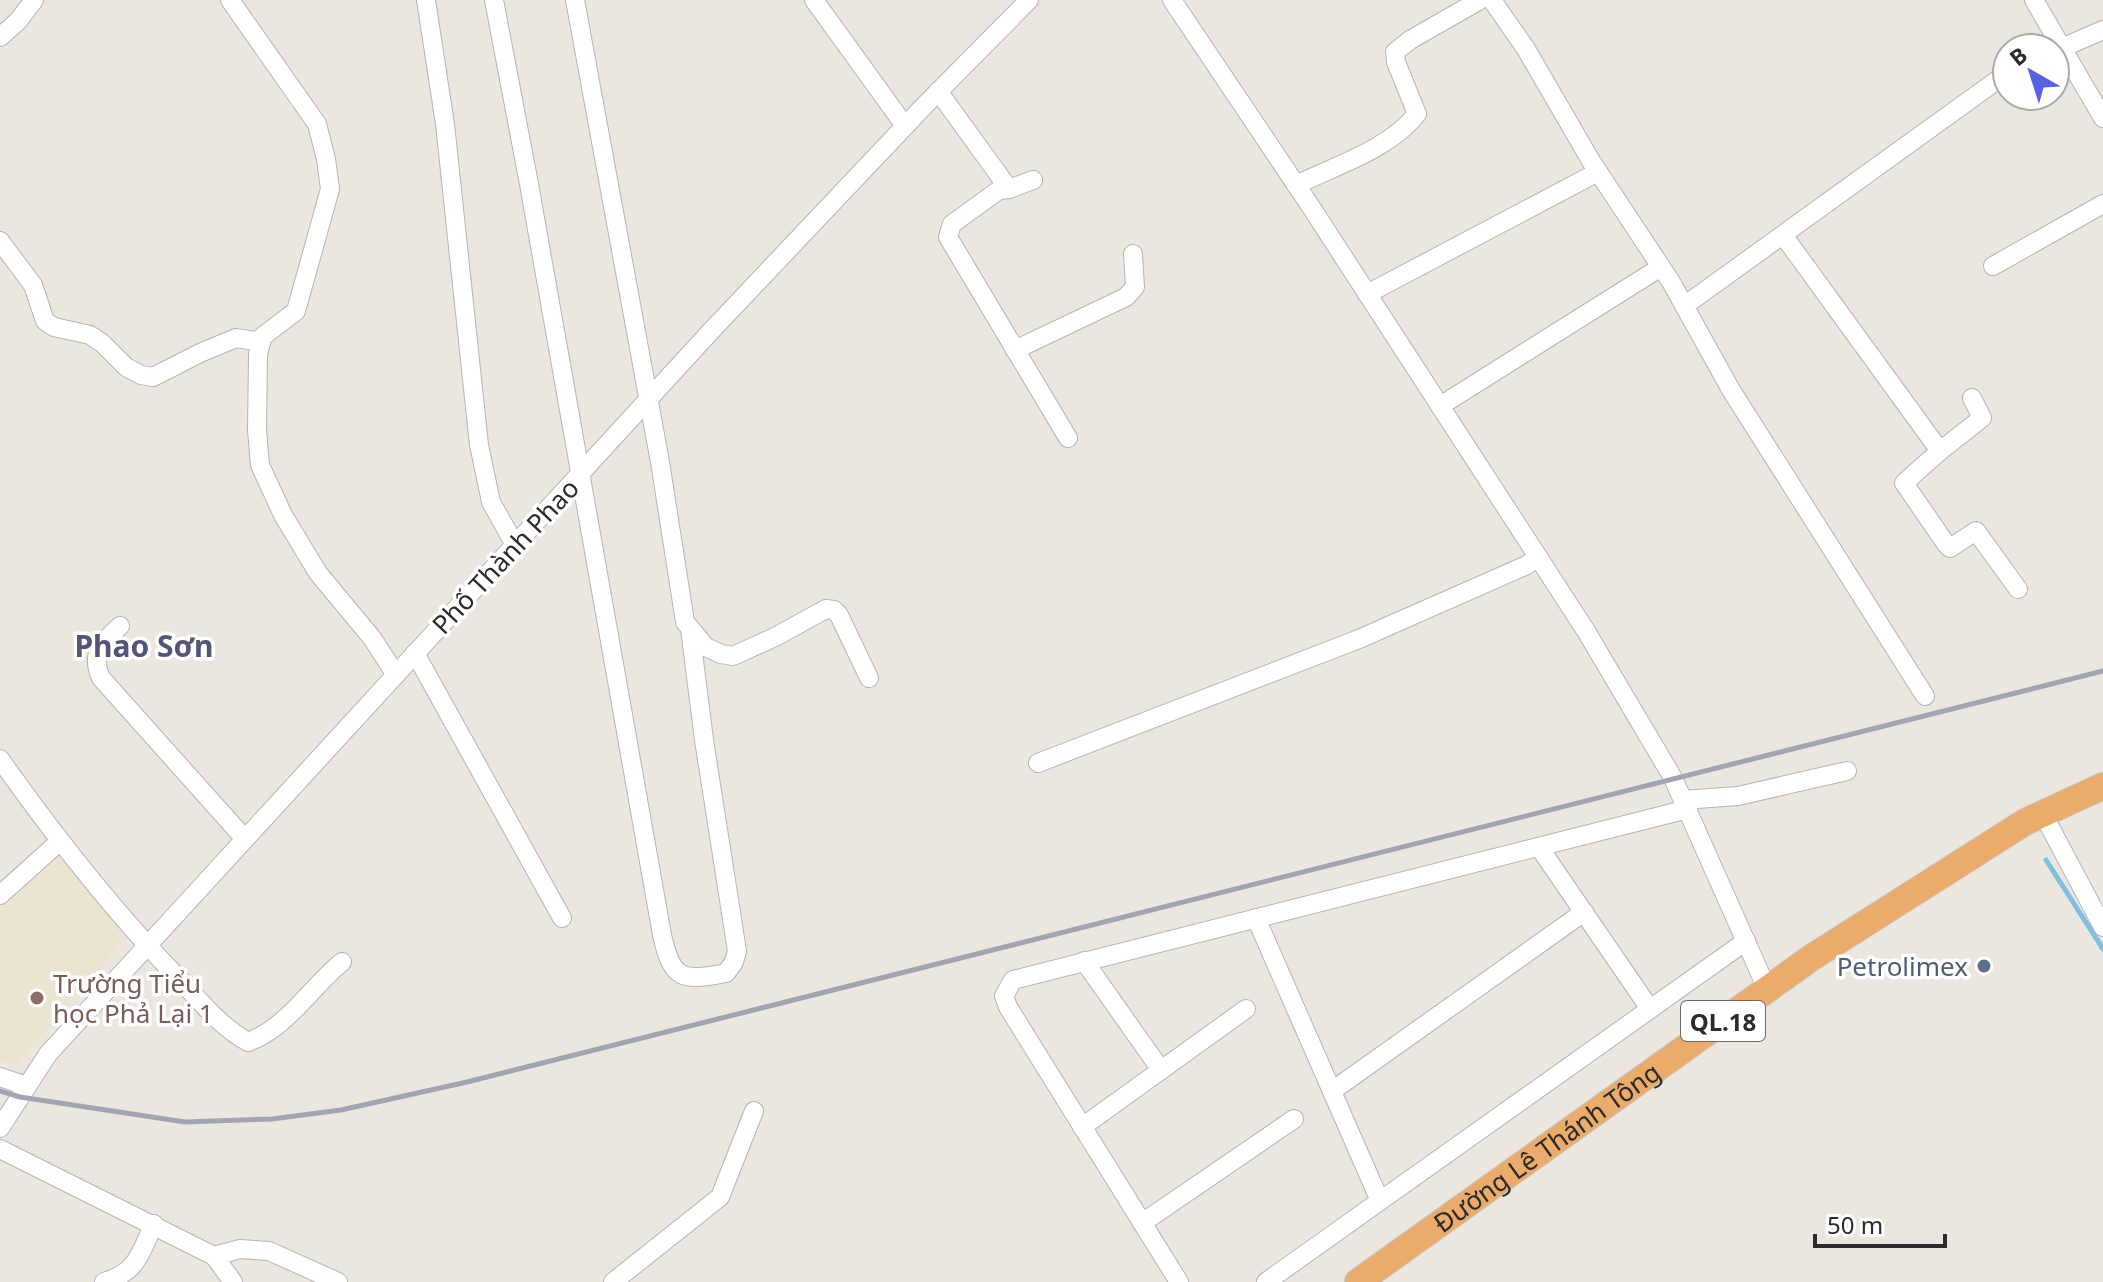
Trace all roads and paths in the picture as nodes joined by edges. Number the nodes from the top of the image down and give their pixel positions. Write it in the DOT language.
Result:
graph roads {
  1 [pos="34,0"];
  2 [pos="230,0"];
  3 [pos="426,0"];
  4 [pos="494,0"];
  5 [pos="575,0"];
  6 [pos="814,0"];
  7 [pos="1029,0"];
  8 [pos="1172,0"];
  9 [pos="1480,0"];
  10 [pos="1492,0"];
  11 [pos="2034,0"];
  12 [pos="2103,30"];
  13 [pos="2050,32"];
  14 [pos="0,37"];
  15 [pos="2071,44"];
  16 [pos="2071,69"];
  17 [pos="1991,85"];
  18 [pos="938,91"];
  19 [pos="2103,118"];
  20 [pos="905,126"];
  21 [pos="1598,172"];
  22 [pos="1033,180"];
  23 [pos="1296,185"];
  24 [pos="1009,189"];
  25 [pos="2103,204"];
  26 [pos="1783,235"];
  27 [pos="0,241"];
  28 [pos="1133,254"];
  29 [pos="1993,266"];
  30 [pos="1661,267"];
  31 [pos="1367,294"];
  32 [pos="1684,306"];
  33 [pos="261,342"];
  34 [pos="1015,350"];
  35 [pos="1972,398"];
  36 [pos="644,404"];
  37 [pos="1440,406"];
  38 [pos="1068,438"];
  39 [pos="1940,451"];
  40 [pos="584,469"];
  41 [pos="515,545"];
  42 [pos="1538,557"];
  43 [pos="2018,589"];
  44 [pos="120,626"];
  45 [pos="690,629"];
  46 [pos="415,653"];
  47 [pos="396,675"];
  48 [pos="869,678"];
  49 [pos="1925,696"];
  50 [pos="0,759"];
  51 [pos="1038,763"];
  52 [pos="1847,771"];
  53 [pos="2103,786"];
  54 [pos="1685,805"];
  55 [pos="2043,814"];
  56 [pos="245,839"];
  57 [pos="59,842"];
  58 [pos="1539,847"];
  59 [pos="0,895"];
  60 [pos="1584,912"];
  61 [pos="562,918"];
  62 [pos="1256,918"];
  63 [pos="2103,927"];
  64 [pos="1746,941"];
  65 [pos="147,946"];
  66 [pos="1084,961"];
  67 [pos="342,962"];
  68 [pos="1767,989"];
  69 [pos="1246,1009"];
  70 [pos="1650,1009"];
  71 [pos="1161,1070"];
  72 [pos="0,1077"];
  73 [pos="27,1086"];
  74 [pos="1332,1091"];
  75 [pos="754,1111"];
  76 [pos="1294,1119"];
  77 [pos="1082,1127"];
  78 [pos="0,1128"];
  79 [pos="0,1149"];
  80 [pos="1380,1201"];
  81 [pos="1142,1223"];
  82 [pos="154,1224"];
  83 [pos="214,1256"];
  84 [pos="104,1282"];
  85 [pos="233,1282"];
  86 [pos="338,1282"];
  87 [pos="613,1282"];
  88 [pos="1179,1282"];
  89 [pos="1266,1282"];
  90 [pos="1358,1282"];
  1 -- 14 [label="street"];
  2 -- 33 [label="street"];
  3 -- 41 [label="street"];
  4 -- 40 [label="street"];
  5 -- 36 [label="street"];
  6 -- 20 [label="street"];
  7 -- 18 [label="street, Phố Thành Phao"];
  8 -- 23 [label="street"];
  9 -- 23 [label="street"];
  10 -- 21 [label="street"];
  11 -- 13 [label="street"];
  12 -- 15 [label="street"];
  16 -- 19 [label="street"];
  17 -- 26 [label="street"];
  18 -- 20 [label="street, Phố Thành Phao"];
  18 -- 24 [label="street"];
  20 -- 36 [label="street, Phố Thành Phao"];
  21 -- 30 [label="street"];
  21 -- 31 [label="street"];
  22 -- 24 [label="street"];
  23 -- 31 [label="street"];
  24 -- 34 [label="street"];
  25 -- 29 [label="street"];
  26 -- 32 [label="street"];
  26 -- 39 [label="street"];
  27 -- 33 [label="street"];
  28 -- 34 [label="street"];
  30 -- 32 [label="street"];
  30 -- 37 [label="street"];
  31 -- 37 [label="street"];
  32 -- 49 [label="street"];
  33 -- 47 [label="street"];
  34 -- 38 [label="street"];
  35 -- 39 [label="street"];
  36 -- 40 [label="street, Phố Thành Phao"];
  36 -- 45 [label="street"];
  37 -- 42 [label="street"];
  39 -- 43 [label="street"];
  40 -- 41 [label="street, Phố Thành Phao"];
  40 -- 45 [label="street"];
  41 -- 46 [label="street, Phố Thành Phao"];
  42 -- 51 [label="street"];
  42 -- 54 [label="street"];
  44 -- 56 [label="street"];
  45 -- 48 [label="street"];
  46 -- 47 [label="street, Phố Thành Phao"];
  46 -- 61 [label="street"];
  47 -- 56 [label="street, Phố Thành Phao"];
  50 -- 57 [label="street"];
  52 -- 54 [label="street"];
  53 -- 55 [label="highway, Đường Lê Thánh Tông / QL.18"];
  54 -- 58 [label="street"];
  54 -- 64 [label="street"];
  55 -- 63 [label="street"];
  55 -- 68 [label="highway, Đường Lê Thánh Tông / QL.18"];
  56 -- 65 [label="street, Phố Thành Phao"];
  57 -- 59 [label="street"];
  57 -- 65 [label="street"];
  58 -- 60 [label="street"];
  58 -- 62 [label="street"];
  60 -- 70 [label="street"];
  60 -- 74 [label="street"];
  62 -- 66 [label="street"];
  62 -- 74 [label="street"];
  64 -- 68 [label="street"];
  64 -- 70 [label="street"];
  65 -- 67 [label="street"];
  65 -- 73 [label="street, Phố Thành Phao"];
  66 -- 71 [label="street"];
  66 -- 77 [label="street"];
  68 -- 90 [label="highway, Đường Lê Thánh Tông / QL.18"];
  69 -- 71 [label="street"];
  70 -- 80 [label="street"];
  71 -- 77 [label="street"];
  72 -- 73 [label="street"];
  73 -- 78 [label="street, Phố Thành Phao"];
  74 -- 80 [label="street"];
  75 -- 87 [label="street"];
  76 -- 81 [label="street"];
  77 -- 81 [label="street"];
  79 -- 82 [label="street"];
  80 -- 89 [label="street"];
  81 -- 88 [label="street"];
  82 -- 83 [label="street"];
  82 -- 84 [label="street"];
  83 -- 85 [label="street"];
  83 -- 86 [label="street"];
}
